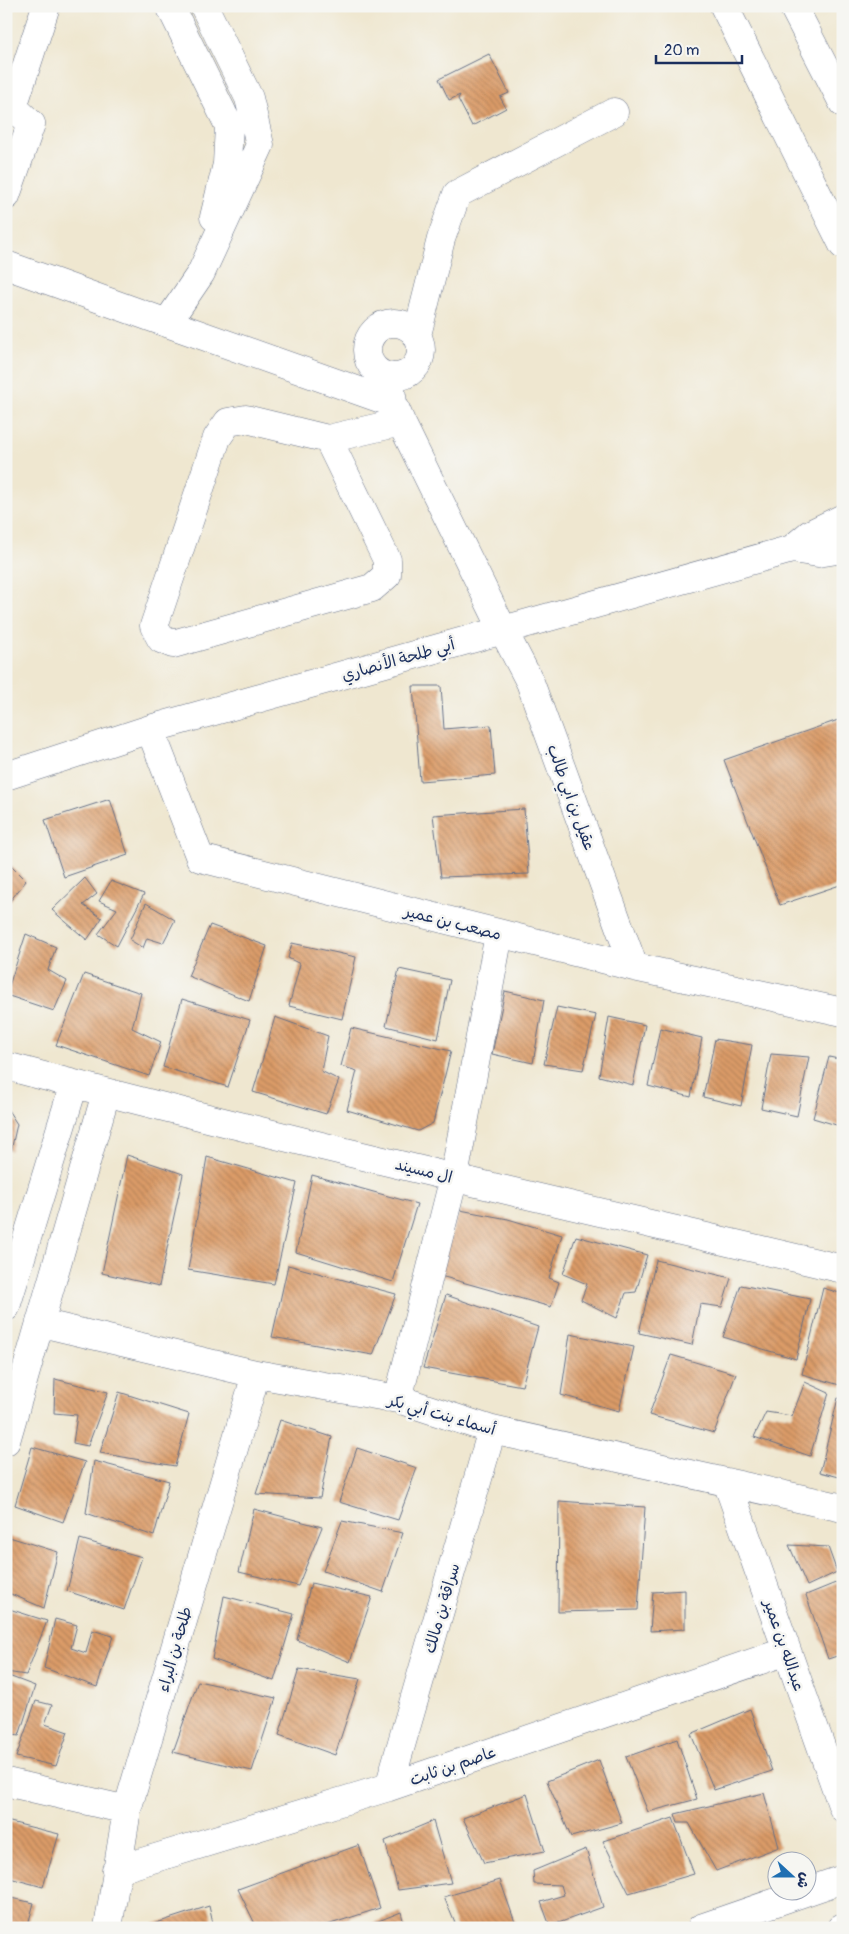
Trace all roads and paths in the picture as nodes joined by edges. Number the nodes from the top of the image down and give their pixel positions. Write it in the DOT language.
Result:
graph roads {
  1 [pos="46,6"];
  2 [pos="170,6"];
  3 [pos="204,6"];
  4 [pos="724,6"];
  5 [pos="793,6"];
  6 [pos="843,103"];
  7 [pos="614,112"];
  8 [pos="6,196"];
  9 [pos="843,245"];
  10 [pos="6,265"];
  11 [pos="201,273"];
  12 [pos="167,323"];
  13 [pos="417,335"];
  14 [pos="394,400"];
  15 [pos="328,440"];
  16 [pos="843,518"];
  17 [pos="792,549"];
  18 [pos="843,549"];
  19 [pos="503,630"];
  20 [pos="150,729"];
  21 [pos="6,776"];
  22 [pos="499,934"];
  23 [pos="634,967"];
  24 [pos="843,1012"];
  25 [pos="6,1066"];
  26 [pos="74,1084"];
  27 [pos="106,1093"];
  28 [pos="454,1178"];
  29 [pos="843,1269"];
  30 [pos="6,1307"];
  31 [pos="41,1323"];
  32 [pos="256,1374"];
  33 [pos="398,1400"];
  34 [pos="492,1430"];
  35 [pos="6,1441"];
  36 [pos="728,1482"];
  37 [pos="843,1508"];
  38 [pos="787,1651"];
  39 [pos="6,1782"];
  40 [pos="389,1787"];
  41 [pos="843,1808"];
  42 [pos="127,1810"];
  43 [pos="116,1870"];
  44 [pos="843,1879"];
  45 [pos="108,1928"];
  46 [pos="701,1928"];
  1 -- 8 [label="street"];
  2 -- 11 [label="street"];
  3 -- 11 [label="street"];
  4 -- 9 [label="street"];
  5 -- 6 [label="street"];
  7 -- 13 [label="street"];
  10 -- 12 [label="street"];
  11 -- 12 [label="street"];
  12 -- 14 [label="street"];
  13 -- 14 [label="street"];
  13 -- 14 [label="street"];
  14 -- 15 [label="street"];
  14 -- 19 [label="street, عقيل بن ابي طالب"];
  15 -- 15 [label="street"];
  16 -- 17 [label="street, أبي طلحة الأنصاري"];
  17 -- 18 [label="street, أبي طلحة الأنصاري"];
  17 -- 19 [label="street, أبي طلحة الأنصاري"];
  19 -- 20 [label="street, أبي طلحة الأنصاري"];
  19 -- 23 [label="street, عقيل بن ابي طالب"];
  20 -- 21 [label="street, أبي طلحة الأنصاري"];
  20 -- 22 [label="street, مصعب بن عمير"];
  22 -- 23 [label="street, مصعب بن عمير"];
  22 -- 28 [label="street"];
  23 -- 24 [label="street, مصعب بن عمير"];
  25 -- 26 [label="street, ال مسيند"];
  26 -- 27 [label="street, ال مسيند"];
  26 -- 30 [label="street"];
  27 -- 28 [label="street, ال مسيند"];
  27 -- 31 [label="street"];
  28 -- 29 [label="street, ال مسيند"];
  28 -- 33 [label="street"];
  31 -- 32 [label="street, أسماء بنت أبي بكر"];
  31 -- 35 [label="street"];
  32 -- 33 [label="street, أسماء بنت أبي بكر"];
  32 -- 42 [label="street, طلحة بن البراء"];
  33 -- 34 [label="street, أسماء بنت أبي بكر"];
  34 -- 36 [label="street, أسماء بنت أبي بكر"];
  34 -- 40 [label="street, سراقة بن مالك"];
  36 -- 37 [label="street, أسماء بنت أبي بكر"];
  36 -- 38 [label="street, عبدالله بن عمير"];
  38 -- 40 [label="street, عاصم بن ثابت"];
  38 -- 41 [label="street, عبدالله بن عمير"];
  39 -- 42 [label="street"];
  40 -- 43 [label="street, عاصم بن ثابت"];
  42 -- 43 [label="street, طلحة بن البراء"];
  43 -- 45 [label="street, طلحة بن البراء"];
  44 -- 46 [label="street"];
}
